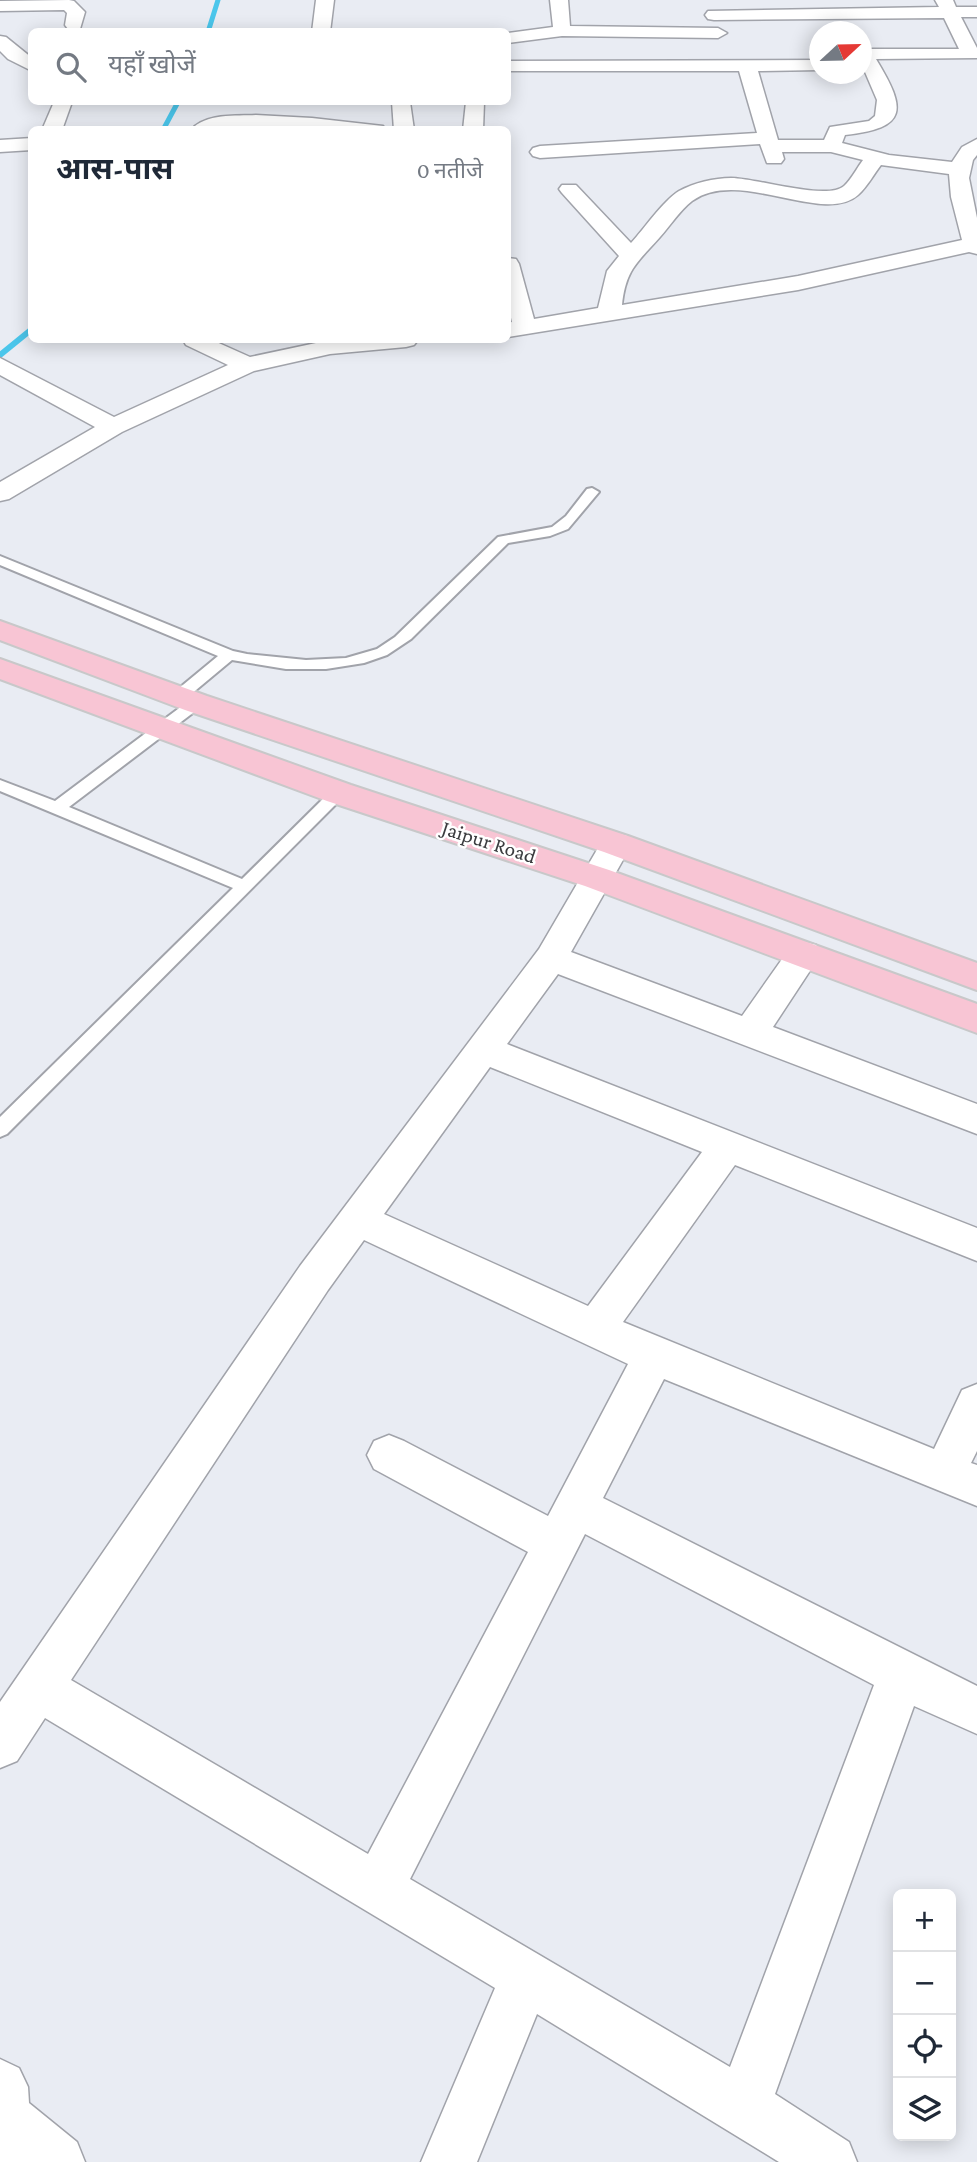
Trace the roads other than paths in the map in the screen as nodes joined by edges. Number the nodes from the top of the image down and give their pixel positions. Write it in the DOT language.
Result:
graph roads {
  1 [pos="326,0"];
  2 [pos="559,0"];
  3 [pos="0,6"];
  4 [pos="839,6"];
  5 [pos="894,6"];
  6 [pos="946,6"];
  7 [pos="786,7"];
  8 [pos="977,12"];
  9 [pos="714,16"];
  10 [pos="74,25"];
  11 [pos="322,28"];
  12 [pos="562,31"];
  13 [pos="511,38"];
  14 [pos="971,40"];
  15 [pos="0,41"];
  16 [pos="872,58"];
  17 [pos="747,65"];
  18 [pos="809,65"];
  19 [pos="511,66"];
  20 [pos="726,66"];
  21 [pos="872,69"];
  22 [pos="28,75"];
  23 [pos="62,105"];
  24 [pos="316,105"];
  25 [pos="401,105"];
  26 [pos="475,105"];
  27 [pos="54,126"];
  28 [pos="209,126"];
  29 [pos="316,126"];
  30 [pos="404,126"];
  31 [pos="473,126"];
  32 [pos="770,142"];
  33 [pos="28,144"];
  34 [pos="977,145"];
  35 [pos="0,146"];
  36 [pos="831,146"];
  37 [pos="540,152"];
  38 [pos="877,156"];
  39 [pos="959,169"];
  40 [pos="569,189"];
  41 [pos="779,190"];
  42 [pos="975,246"];
  43 [pos="631,256"];
  44 [pos="511,279"];
  45 [pos="608,314"];
  46 [pos="520,323"];
  47 [pos="200,343"];
  48 [pos="330,343"];
  49 [pos="0,365"];
  50 [pos="247,365"];
  51 [pos="113,427"];
  52 [pos="592,492"];
  53 [pos="0,493"];
  54 [pos="0,560"];
  55 [pos="0,630"];
  56 [pos="229,655"];
  57 [pos="0,668"];
  58 [pos="187,700"];
  59 [pos="163,728"];
  60 [pos="0,785"];
  61 [pos="340,793"];
  62 [pos="56,809"];
  63 [pos="607,861"];
  64 [pos="244,886"];
  65 [pos="804,954"];
  66 [pos="551,958"];
  67 [pos="977,977"];
  68 [pos="977,1019"];
  69 [pos="749,1034"];
  70 [pos="482,1049"];
  71 [pos="977,1119"];
  72 [pos="0,1129"];
  73 [pos="728,1146"];
  74 [pos="359,1220"];
  75 [pos="977,1245"];
  76 [pos="594,1330"];
  77 [pos="654,1356"];
  78 [pos="977,1403"];
  79 [pos="389,1455"];
  80 [pos="961,1480"];
  81 [pos="567,1525"];
  82 [pos="902,1674"];
  83 [pos="38,1687"];
  84 [pos="977,1710"];
  85 [pos="0,1744"];
  86 [pos="377,1889"];
  87 [pos="526,1977"];
  88 [pos="743,2106"];
  89 [pos="3,2122"];
  90 [pos="57,2162"];
  91 [pos="449,2162"];
  92 [pos="829,2162"];
  1 -- 11 [label="street"];
  2 -- 12 [label="street"];
  3 -- 10 [label="street"];
  4 -- 5 [label="street"];
  4 -- 7 [label="street"];
  5 -- 6 [label="street"];
  6 -- 8 [label="street"];
  6 -- 14 [label="street"];
  7 -- 9 [label="street"];
  9 -- 12 [label="street"];
  9 -- 20 [label="street"];
  12 -- 13 [label="street"];
  14 -- 16 [label="street"];
  15 -- 22 [label="street"];
  17 -- 18 [label="street"];
  17 -- 20 [label="street"];
  17 -- 32 [label="street"];
  19 -- 20 [label="street"];
  21 -- 36 [label="street"];
  23 -- 27 [label="street"];
  24 -- 29 [label="street"];
  25 -- 30 [label="street"];
  26 -- 31 [label="street"];
  28 -- 29 [label="street"];
  32 -- 36 [label="street"];
  32 -- 37 [label="street"];
  32 -- 41 [label="street"];
  33 -- 35 [label="street"];
  34 -- 39 [label="street"];
  36 -- 38 [label="street"];
  38 -- 39 [label="street"];
  38 -- 41 [label="street"];
  39 -- 42 [label="street"];
  40 -- 43 [label="street"];
  41 -- 43 [label="street"];
  42 -- 45 [label="street"];
  43 -- 45 [label="street"];
  44 -- 46 [label="street"];
  45 -- 46 [label="street"];
  47 -- 50 [label="street"];
  48 -- 50 [label="street"];
  49 -- 51 [label="street"];
  50 -- 51 [label="street"];
  51 -- 53 [label="street"];
  52 -- 56 [label="lane"];
  54 -- 56 [label="lane"];
  55 -- 58 [label="main road, Jaipur Road"];
  56 -- 58 [label="lane"];
  57 -- 59 [label="main road, Jaipur Road"];
  58 -- 59 [label="lane"];
  58 -- 63 [label="main road, Jaipur Road"];
  59 -- 61 [label="main road, Jaipur Road"];
  59 -- 62 [label="lane"];
  60 -- 62 [label="lane"];
  61 -- 63 [label="main road, Jaipur Road"];
  61 -- 64 [label="lane"];
  62 -- 64 [label="lane"];
  63 -- 65 [label="main road, Jaipur Road"];
  63 -- 66 [label="street"];
  63 -- 67 [label="main road, Jaipur Road"];
  64 -- 72 [label="lane"];
  65 -- 68 [label="main road, Jaipur Road"];
  65 -- 69 [label="street"];
  66 -- 69 [label="street"];
  66 -- 70 [label="street"];
  69 -- 71 [label="street"];
  70 -- 73 [label="street"];
  70 -- 74 [label="street"];
  73 -- 75 [label="street"];
  73 -- 76 [label="street"];
  74 -- 76 [label="street"];
  74 -- 83 [label="street"];
  76 -- 77 [label="street"];
  77 -- 80 [label="street"];
  77 -- 81 [label="street"];
  78 -- 80 [label="street"];
  79 -- 81 [label="street"];
  81 -- 82 [label="street"];
  81 -- 86 [label="street"];
  82 -- 84 [label="street"];
  82 -- 88 [label="street"];
  83 -- 85 [label="street"];
  83 -- 86 [label="street"];
  86 -- 87 [label="street"];
  87 -- 88 [label="street"];
  87 -- 91 [label="street"];
  88 -- 92 [label="street"];
  89 -- 90 [label="street"];
}
